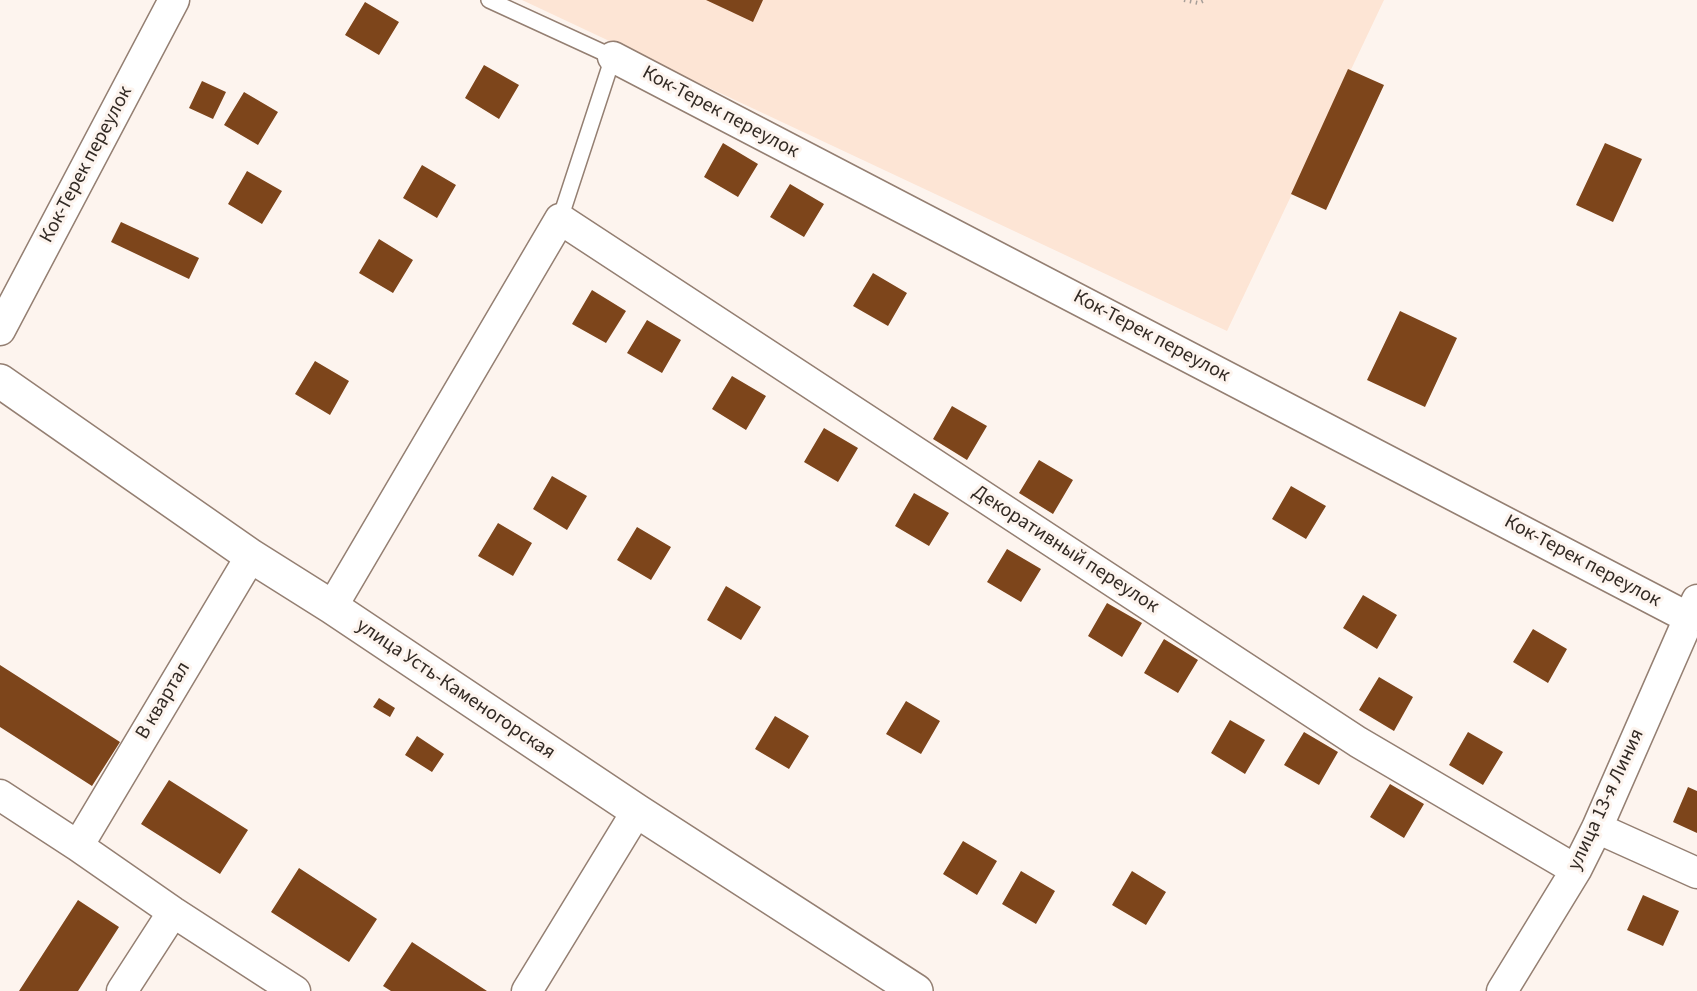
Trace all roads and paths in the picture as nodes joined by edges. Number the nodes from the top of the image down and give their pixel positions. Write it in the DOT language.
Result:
graph roads {
  1 [pos="174,0"];
  2 [pos="489,0"];
  3 [pos="1184,0"];
  4 [pos="1205,0"];
  5 [pos="613,57"];
  6 [pos="560,219"];
  7 [pos="0,330"];
  8 [pos="0,381"];
  9 [pos="251,556"];
  10 [pos="332,608"];
  11 [pos="1693,609"];
  12 [pos="0,795"];
  13 [pos="637,811"];
  14 [pos="1597,828"];
  15 [pos="78,846"];
  16 [pos="1576,870"];
  17 [pos="1697,873"];
  18 [pos="173,912"];
  19 [pos="278,986"];
  20 [pos="122,991"];
  21 [pos="527,991"];
  22 [pos="916,991"];
  23 [pos="1502,991"];
  1 -- 7 [label="street, Кок-Терек переулок"];
  2 -- 5 [label="lane"];
  3 -- 4 [label="path"];
  5 -- 6 [label="lane"];
  5 -- 11 [label="street, Кок-Терек переулок"];
  6 -- 10 [label="street"];
  6 -- 16 [label="street, Декоративный переулок"];
  8 -- 9 [label="street, улица Усть-Каменогорская"];
  9 -- 10 [label="street, улица Усть-Каменогорская"];
  9 -- 15 [label="street, В квартал"];
  10 -- 13 [label="street, улица Усть-Каменогорская"];
  11 -- 14 [label="street, улица 13-я Линия"];
  12 -- 15 [label="street"];
  13 -- 21 [label="street"];
  13 -- 22 [label="street, улица Усть-Каменогорская"];
  14 -- 16 [label="street, улица 13-я Линия"];
  14 -- 17 [label="street"];
  15 -- 18 [label="street"];
  16 -- 23 [label="street, улица 13-я Линия"];
  18 -- 19 [label="street"];
  18 -- 20 [label="street"];
}
